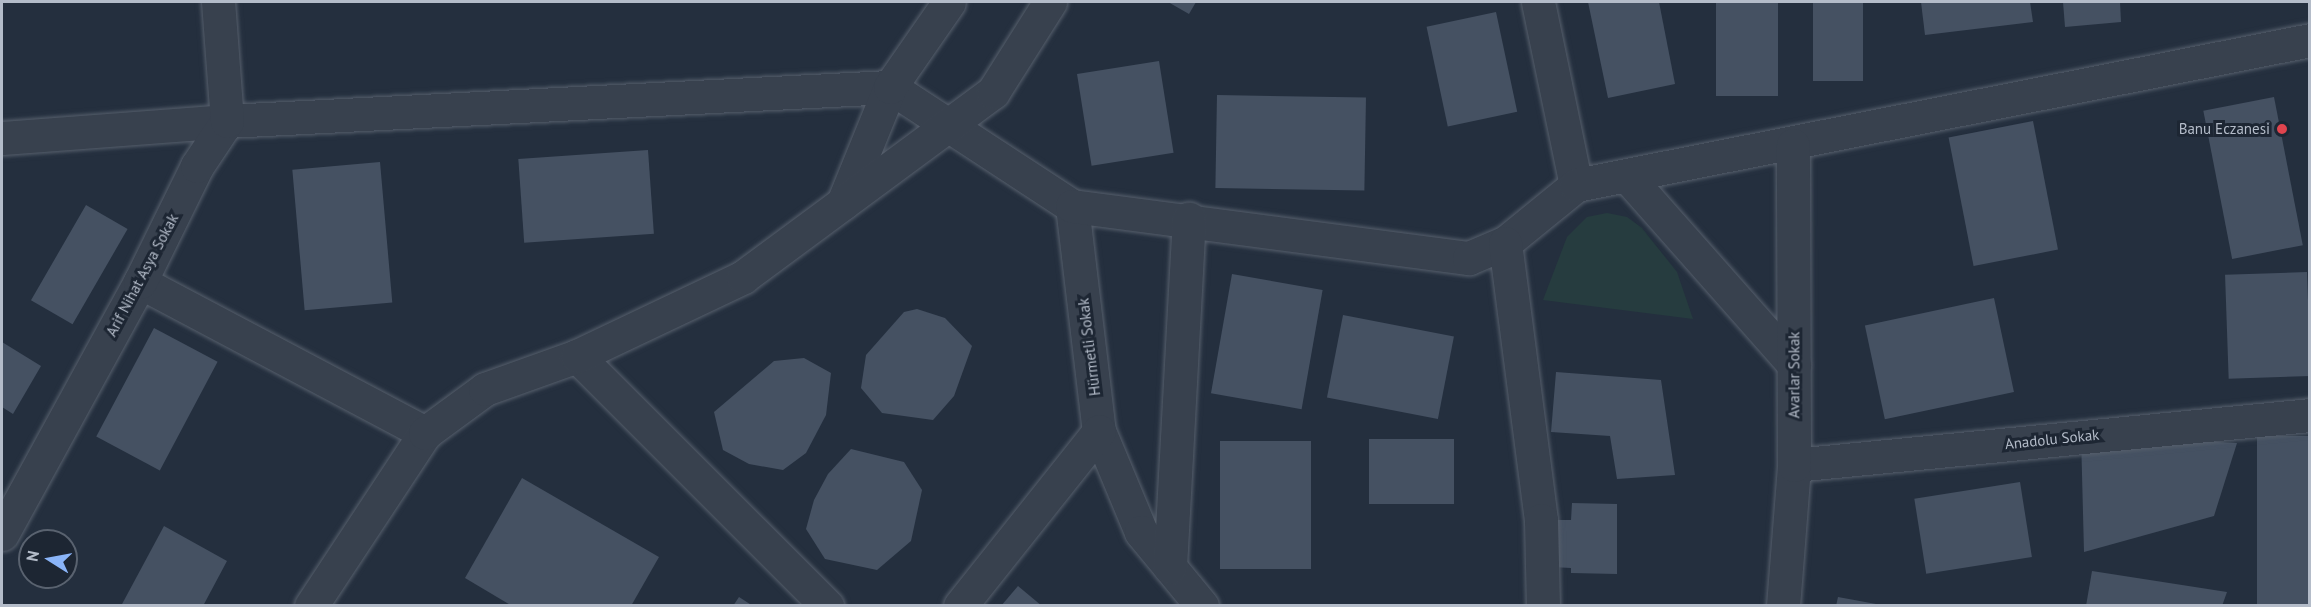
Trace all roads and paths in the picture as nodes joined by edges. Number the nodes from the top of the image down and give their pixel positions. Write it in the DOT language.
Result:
graph roads {
  1 [pos="218,2"];
  2 [pos="949,2"];
  3 [pos="1050,2"];
  4 [pos="1538,2"];
  5 [pos="2310,40"];
  6 [pos="890,87"];
  7 [pos="227,121"];
  8 [pos="948,125"];
  9 [pos="2,138"];
  10 [pos="1792,145"];
  11 [pos="1627,176"];
  12 [pos="1576,185"];
  13 [pos="843,203"];
  14 [pos="1072,206"];
  15 [pos="1189,219"];
  16 [pos="1505,243"];
  17 [pos="140,282"];
  18 [pos="577,356"];
  19 [pos="1794,365"];
  20 [pos="2310,415"];
  21 [pos="1099,432"];
  22 [pos="425,433"];
  23 [pos="1794,465"];
  24 [pos="2,534"];
  25 [pos="1170,567"];
  26 [pos="311,606"];
  27 [pos="827,606"];
  28 [pos="960,606"];
  29 [pos="1202,606"];
  30 [pos="1543,606"];
  31 [pos="1783,606"];
  1 -- 7 [label="street"];
  2 -- 6 [label="street"];
  3 -- 8 [label="street"];
  4 -- 12 [label="street"];
  5 -- 10 [label="street"];
  6 -- 7 [label="street"];
  6 -- 8 [label="street"];
  6 -- 13 [label="street"];
  7 -- 9 [label="street"];
  7 -- 17 [label="street, Arif Nihat Asya Sokak"];
  8 -- 13 [label="street"];
  8 -- 14 [label="street"];
  10 -- 11 [label="street"];
  10 -- 19 [label="street, Avarlar Sokak"];
  11 -- 12 [label="street"];
  11 -- 19 [label="street"];
  12 -- 16 [label="street"];
  13 -- 18 [label="street"];
  14 -- 15 [label="street"];
  14 -- 21 [label="street, Hürmetli Sokak"];
  15 -- 16 [label="street"];
  15 -- 25 [label="street"];
  16 -- 30 [label="street"];
  17 -- 22 [label="street"];
  17 -- 24 [label="street, Arif Nihat Asya Sokak"];
  18 -- 22 [label="street"];
  18 -- 27 [label="street"];
  19 -- 23 [label="street, Avarlar Sokak"];
  20 -- 23 [label="street, Anadolu Sokak"];
  21 -- 25 [label="street, Hürmetli Sokak"];
  21 -- 28 [label="street"];
  22 -- 26 [label="street"];
  23 -- 31 [label="street, Avarlar Sokak"];
  25 -- 29 [label="street, Hürmetli Sokak"];
}
